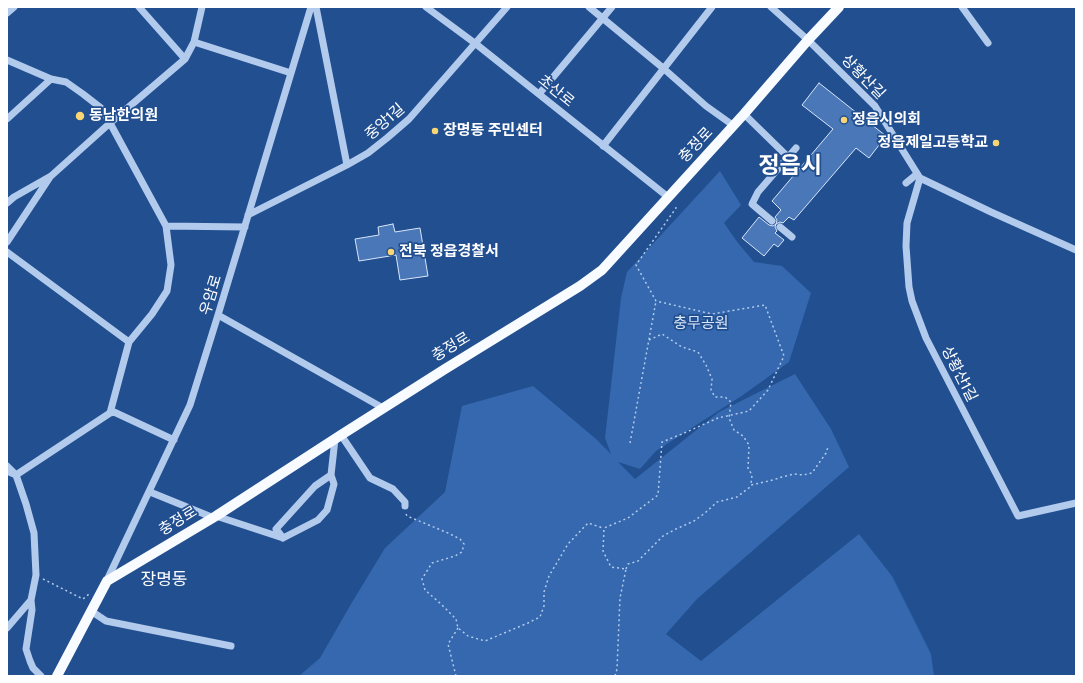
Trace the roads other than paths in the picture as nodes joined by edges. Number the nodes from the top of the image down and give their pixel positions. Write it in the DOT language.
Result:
graph roads {
  1 [pos="14,7"];
  2 [pos="139,7"];
  3 [pos="202,7"];
  4 [pos="311,7"];
  5 [pos="316,7"];
  6 [pos="426,7"];
  7 [pos="507,7"];
  8 [pos="589,7"];
  9 [pos="612,7"];
  10 [pos="712,7"];
  11 [pos="771,7"];
  12 [pos="839,7"];
  13 [pos="962,7"];
  14 [pos="7,13"];
  15 [pos="603,18"];
  16 [pos="808,40"];
  17 [pos="194,42"];
  18 [pos="988,42"];
  19 [pos="476,44"];
  20 [pos="185,59"];
  21 [pos="7,60"];
  22 [pos="664,68"];
  23 [pos="291,73"];
  24 [pos="51,79"];
  25 [pos="539,94"];
  26 [pos="744,114"];
  27 [pos="7,119"];
  28 [pos="110,123"];
  29 [pos="734,126"];
  30 [pos="603,146"];
  31 [pos="796,148"];
  32 [pos="788,157"];
  33 [pos="347,165"];
  34 [pos="51,176"];
  35 [pos="919,176"];
  36 [pos="906,183"];
  37 [pos="668,197"];
  38 [pos="7,203"];
  39 [pos="248,215"];
  40 [pos="772,221"];
  41 [pos="166,226"];
  42 [pos="245,227"];
  43 [pos="780,227"];
  44 [pos="792,237"];
  45 [pos="7,242"];
  46 [pos="1076,250"];
  47 [pos="7,252"];
  48 [pos="218,315"];
  49 [pos="129,342"];
  50 [pos="383,408"];
  51 [pos="110,413"];
  52 [pos="338,437"];
  53 [pos="174,440"];
  54 [pos="7,466"];
  55 [pos="7,471"];
  56 [pos="16,475"];
  57 [pos="331,475"];
  58 [pos="150,492"];
  59 [pos="1076,503"];
  60 [pos="405,506"];
  61 [pos="215,517"];
  62 [pos="283,538"];
  63 [pos="107,581"];
  64 [pos="31,600"];
  65 [pos="91,612"];
  66 [pos="7,628"];
  67 [pos="231,646"];
  68 [pos="41,676"];
  69 [pos="57,676"];
  1 -- 14 [label="street"];
  2 -- 20 [label="street"];
  3 -- 17 [label="street"];
  4 -- 23 [label="street, 우암로"];
  5 -- 33 [label="street"];
  6 -- 19 [label="street, 초산로"];
  7 -- 19 [label="street, 중앙1길"];
  8 -- 15 [label="street"];
  9 -- 15 [label="street"];
  10 -- 22 [label="street"];
  11 -- 16 [label="street, 상황산길"];
  12 -- 16 [label="main road, 충정로"];
  13 -- 18 [label="street"];
  15 -- 22 [label="street"];
  15 -- 25 [label="street"];
  16 -- 26 [label="main road, 충정로"];
  16 -- 35 [label="street, 상황산길"];
  17 -- 20 [label="street"];
  17 -- 23 [label="street"];
  19 -- 25 [label="street, 초산로"];
  19 -- 33 [label="street, 중앙1길"];
  20 -- 28 [label="street"];
  21 -- 24 [label="street"];
  22 -- 29 [label="street"];
  22 -- 30 [label="street"];
  23 -- 39 [label="street, 우암로"];
  24 -- 27 [label="street"];
  24 -- 28 [label="street"];
  25 -- 30 [label="street, 초산로"];
  26 -- 29 [label="main road, 충정로"];
  26 -- 32 [label="street"];
  28 -- 34 [label="street"];
  28 -- 41 [label="street"];
  29 -- 37 [label="main road, 충정로"];
  30 -- 37 [label="street, 초산로"];
  31 -- 32 [label="street"];
  32 -- 40 [label="street"];
  33 -- 39 [label="street, 중앙1길"];
  34 -- 38 [label="street"];
  34 -- 45 [label="street"];
  35 -- 36 [label="street"];
  35 -- 46 [label="street"];
  35 -- 59 [label="street, 상황산1길"];
  37 -- 50 [label="main road, 충정로"];
  39 -- 42 [label="street, 우암로"];
  41 -- 42 [label="street"];
  41 -- 49 [label="street"];
  42 -- 48 [label="street, 우암로"];
  43 -- 44 [label="street"];
  47 -- 49 [label="street"];
  48 -- 50 [label="street"];
  48 -- 53 [label="street, 우암로"];
  49 -- 51 [label="street"];
  50 -- 52 [label="main road, 충정로"];
  51 -- 53 [label="street"];
  51 -- 56 [label="street"];
  52 -- 57 [label="street"];
  52 -- 60 [label="street"];
  52 -- 61 [label="main road, 충정로"];
  53 -- 58 [label="street, 우암로"];
  54 -- 56 [label="street"];
  55 -- 56 [label="street"];
  56 -- 64 [label="street"];
  57 -- 62 [label="street"];
  57 -- 62 [label="street"];
  58 -- 61 [label="street"];
  58 -- 63 [label="street, 우암로"];
  61 -- 62 [label="street"];
  61 -- 63 [label="main road, 충정로"];
  63 -- 65 [label="main road"];
  64 -- 66 [label="street"];
  64 -- 68 [label="street"];
  65 -- 67 [label="street"];
  65 -- 69 [label="main road"];
}
